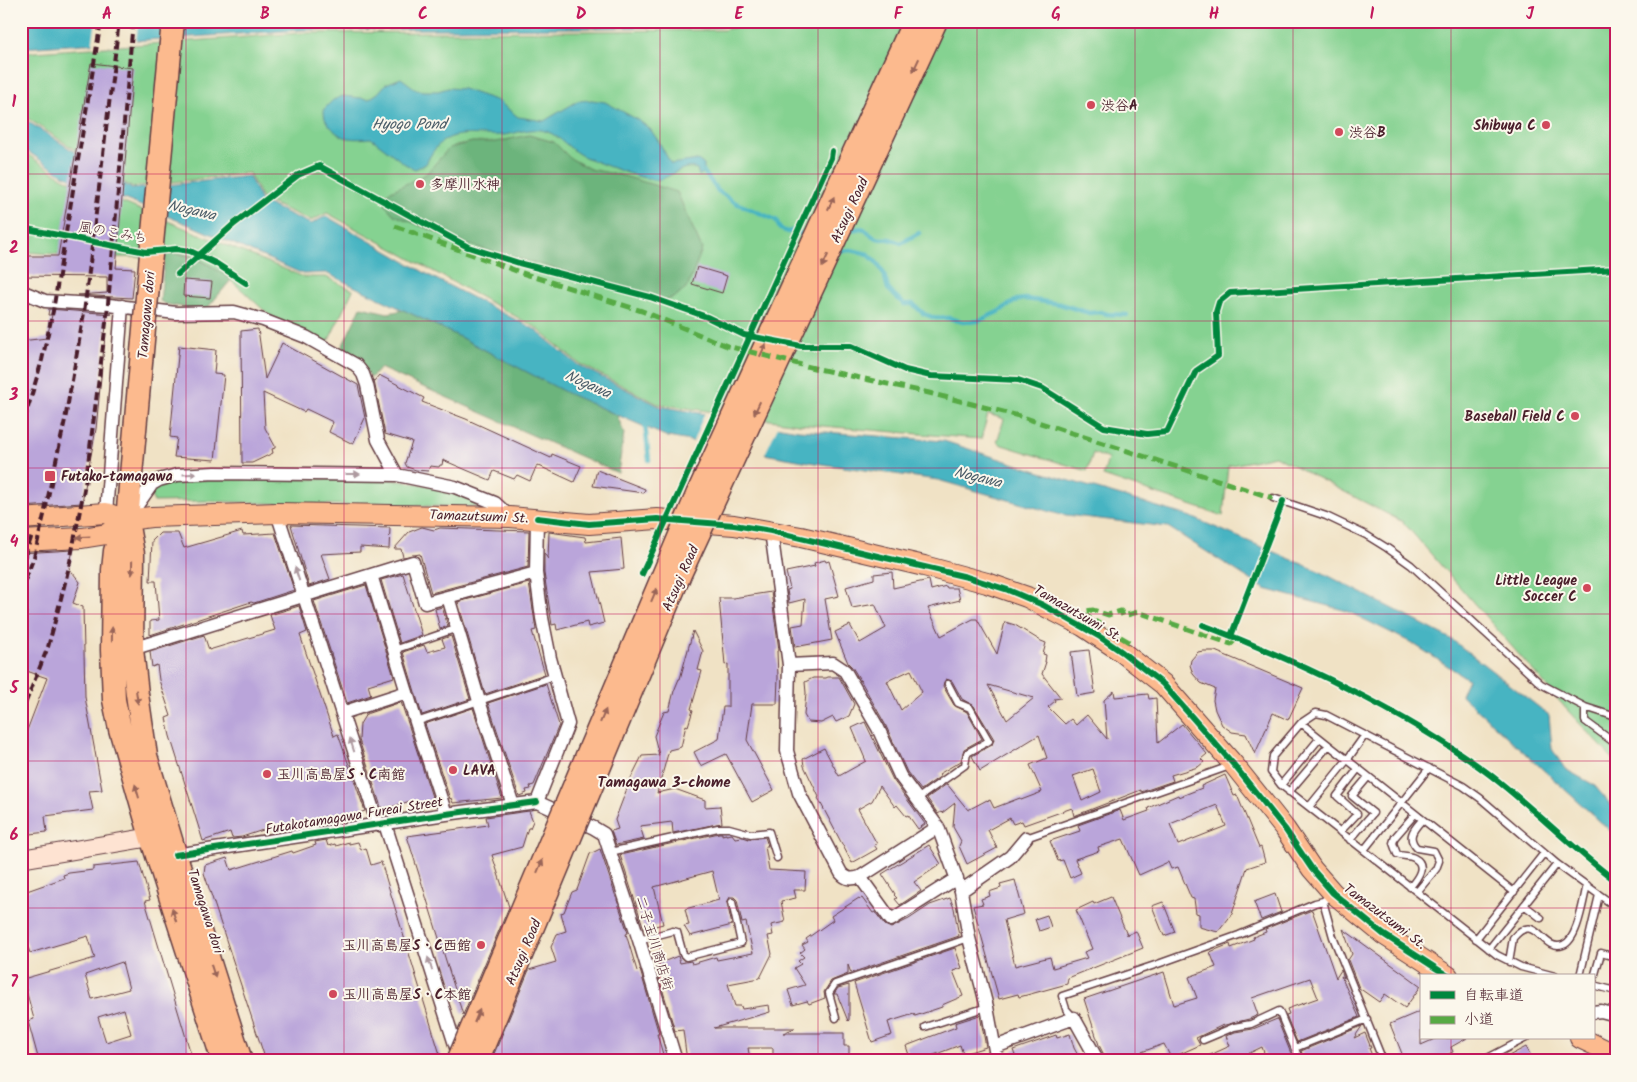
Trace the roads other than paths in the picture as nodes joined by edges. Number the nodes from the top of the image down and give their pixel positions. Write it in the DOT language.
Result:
graph roads {
  1 [pos="174,21"];
  2 [pos="914,21"];
  3 [pos="936,21"];
  4 [pos="21,291"];
  5 [pos="122,306"];
  6 [pos="397,475"];
  7 [pos="1273,498"];
  8 [pos="277,514"];
  9 [pos="116,517"];
  10 [pos="510,517"];
  11 [pos="537,518"];
  12 [pos="21,519"];
  13 [pos="771,531"];
  14 [pos="21,541"];
  15 [pos="536,573"];
  16 [pos="371,575"];
  17 [pos="304,596"];
  18 [pos="448,597"];
  19 [pos="458,628"];
  20 [pos="132,649"];
  21 [pos="394,650"];
  22 [pos="789,665"];
  23 [pos="555,676"];
  24 [pos="948,684"];
  25 [pos="407,692"];
  26 [pos="479,701"];
  27 [pos="1585,707"];
  28 [pos="342,712"];
  29 [pos="1616,717"];
  30 [pos="416,722"];
  31 [pos="1300,723"];
  32 [pos="1365,735"];
  33 [pos="1320,739"];
  34 [pos="1616,744"];
  35 [pos="1328,746"];
  36 [pos="1347,760"];
  37 [pos="1234,765"];
  38 [pos="1429,768"];
  39 [pos="1358,769"];
  40 [pos="1368,777"];
  41 [pos="1282,785"];
  42 [pos="1289,792"];
  43 [pos="917,799"];
  44 [pos="537,802"];
  45 [pos="1401,804"];
  46 [pos="513,805"];
  47 [pos="1309,807"];
  48 [pos="446,814"];
  49 [pos="1415,814"];
  50 [pos="1422,820"];
  51 [pos="381,824"];
  52 [pos="938,827"];
  53 [pos="1340,832"];
  54 [pos="151,837"];
  55 [pos="1026,838"];
  56 [pos="1350,840"];
  57 [pos="1364,850"];
  58 [pos="610,852"];
  59 [pos="1544,853"];
  60 [pos="175,855"];
  61 [pos="777,858"];
  62 [pos="21,859"];
  63 [pos="1557,864"];
  64 [pos="860,877"];
  65 [pos="957,878"];
  66 [pos="1587,885"];
  67 [pos="1410,887"];
  68 [pos="961,890"];
  69 [pos="1417,892"];
  70 [pos="1514,892"];
  71 [pos="1599,895"];
  72 [pos="1328,897"];
  73 [pos="732,902"];
  74 [pos="1524,905"];
  75 [pos="1616,906"];
  76 [pos="1541,918"];
  77 [pos="968,938"];
  78 [pos="1476,939"];
  79 [pos="639,940"];
  80 [pos="1489,949"];
  81 [pos="1616,957"];
  82 [pos="1509,962"];
  83 [pos="1445,974"];
  84 [pos="1547,974"];
  85 [pos="1580,974"];
  86 [pos="1594,978"];
  87 [pos="1594,985"];
  88 [pos="1616,991"];
  89 [pos="987,1007"];
  90 [pos="1594,1012"];
  91 [pos="1616,1014"];
  92 [pos="836,1018"];
  93 [pos="1074,1018"];
  94 [pos="1367,1019"];
  95 [pos="21,1020"];
  96 [pos="925,1027"];
  97 [pos="21,1029"];
  98 [pos="1203,1040"];
  99 [pos="1522,1040"];
  100 [pos="1584,1040"];
  101 [pos="995,1047"];
  102 [pos="1295,1048"];
  103 [pos="1616,1055"];
  104 [pos="222,1061"];
  105 [pos="242,1061"];
  106 [pos="459,1061"];
  107 [pos="477,1061"];
  108 [pos="676,1061"];
  109 [pos="997,1061"];
  110 [pos="1098,1061"];
  111 [pos="1300,1061"];
  112 [pos="1383,1061"];
  113 [pos="1482,1061"];
  1 -- 9 [label="highway, Tamagawa dori, bridge"];
  106 -- 2 [label="highway, Atsugi Road, one-way, bridge"];
  3 -- 107 [label="highway, Atsugi Road, one-way, bridge"];
  4 -- 5 [label="street"];
  5 -- 6 [label="street"];
  5 -- 9 [label="street"];
  9 -- 6 [label="street, one-way"];
  6 -- 10 [label="street"];
  7 -- 27 [label="lane"];
  8 -- 9 [label="main road, Tamazutsumi St."];
  8 -- 10 [label="main road, Tamazutsumi St."];
  17 -- 8 [label="street, one-way"];
  9 -- 12 [label="main road, Tamazutsumi St."];
  9 -- 14 [label="main road, Tamazutsumi St., one-way"];
  9 -- 20 [label="highway, Tamagawa dori, one-way"];
  54 -- 9 [label="highway, Tamagawa dori, one-way"];
  10 -- 11 [label="main road, Tamazutsumi St."];
  11 -- 13 [label="main road, Tamazutsumi St."];
  11 -- 15 [label="street"];
  13 -- 22 [label="street"];
  13 -- 37 [label="main road, Tamazutsumi St."];
  15 -- 18 [label="street"];
  15 -- 23 [label="street"];
  16 -- 17 [label="street"];
  16 -- 18 [label="street"];
  16 -- 21 [label="street"];
  17 -- 20 [label="street"];
  17 -- 28 [label="street"];
  18 -- 19 [label="street"];
  19 -- 21 [label="lane"];
  19 -- 26 [label="street"];
  20 -- 60 [label="highway, Tamagawa dori, one-way"];
  21 -- 25 [label="street"];
  22 -- 43 [label="street"];
  22 -- 64 [label="street"];
  23 -- 26 [label="lane"];
  23 -- 44 [label="street"];
  24 -- 43 [label="lane"];
  25 -- 28 [label="street"];
  25 -- 30 [label="street"];
  26 -- 30 [label="lane"];
  26 -- 46 [label="street"];
  27 -- 29 [label="lane"];
  27 -- 34 [label="lane"];
  51 -- 28 [label="street, one-way"];
  30 -- 48 [label="street"];
  31 -- 32 [label="lane"];
  31 -- 33 [label="lane"];
  31 -- 41 [label="lane"];
  32 -- 36 [label="lane"];
  32 -- 38 [label="lane"];
  33 -- 35 [label="lane"];
  33 -- 41 [label="lane"];
  35 -- 36 [label="lane"];
  35 -- 42 [label="lane"];
  36 -- 39 [label="lane"];
  36 -- 47 [label="lane"];
  37 -- 55 [label="lane"];
  37 -- 72 [label="main road, Tamazutsumi St."];
  38 -- 45 [label="lane"];
  38 -- 59 [label="lane"];
  39 -- 40 [label="lane"];
  39 -- 53 [label="lane"];
  40 -- 45 [label="lane"];
  40 -- 56 [label="lane"];
  41 -- 42 [label="lane"];
  42 -- 47 [label="lane"];
  43 -- 52 [label="street"];
  44 -- 46 [label="street, Futakotamagawa Fureai Street"];
  44 -- 58 [label="street, 二子玉川商店街"];
  45 -- 49 [label="lane"];
  45 -- 57 [label="lane"];
  46 -- 48 [label="street, Futakotamagawa Fureai Street"];
  47 -- 53 [label="lane"];
  48 -- 51 [label="street, Futakotamagawa Fureai Street"];
  49 -- 50 [label="lane"];
  49 -- 67 [label="lane"];
  50 -- 69 [label="lane"];
  50 -- 70 [label="lane"];
  51 -- 60 [label="street, Futakotamagawa Fureai Street"];
  106 -- 51 [label="street, one-way"];
  52 -- 64 [label="street"];
  52 -- 65 [label="street"];
  53 -- 56 [label="lane"];
  54 -- 60 [label="street"];
  54 -- 62 [label="street"];
  104 -- 54 [label="highway, Tamagawa dori, one-way"];
  55 -- 68 [label="street"];
  56 -- 57 [label="lane"];
  57 -- 67 [label="lane"];
  58 -- 61 [label="lane"];
  58 -- 79 [label="street, 二子玉川商店街"];
  59 -- 63 [label="lane"];
  59 -- 70 [label="lane"];
  60 -- 105 [label="highway, Tamagawa dori, one-way"];
  63 -- 66 [label="lane"];
  63 -- 74 [label="lane"];
  64 -- 65 [label="street"];
  65 -- 68 [label="street"];
  66 -- 71 [label="lane"];
  66 -- 82 [label="lane"];
  67 -- 69 [label="lane"];
  68 -- 77 [label="street"];
  69 -- 78 [label="lane"];
  70 -- 78 [label="lane"];
  71 -- 75 [label="lane"];
  71 -- 85 [label="lane"];
  72 -- 83 [label="main road, Tamazutsumi St."];
  72 -- 93 [label="lane"];
  72 -- 94 [label="lane"];
  73 -- 79 [label="lane"];
  74 -- 76 [label="lane"];
  74 -- 80 [label="lane"];
  77 -- 89 [label="street"];
  77 -- 92 [label="lane"];
  78 -- 80 [label="lane"];
  79 -- 108 [label="street, 二子玉川商店街"];
  80 -- 82 [label="lane"];
  81 -- 86 [label="lane"];
  82 -- 84 [label="lane"];
  87 -- 88 [label="lane"];
  89 -- 96 [label="lane"];
  89 -- 101 [label="street"];
  90 -- 91 [label="street"];
  93 -- 101 [label="street"];
  93 -- 110 [label="street"];
  94 -- 102 [label="lane"];
  94 -- 112 [label="lane"];
  95 -- 97 [label="lane"];
  98 -- 102 [label="lane"];
  99 -- 113 [label="lane"];
  100 -- 103 [label="main road"];
  101 -- 109 [label="street"];
  102 -- 111 [label="lane"];
}
